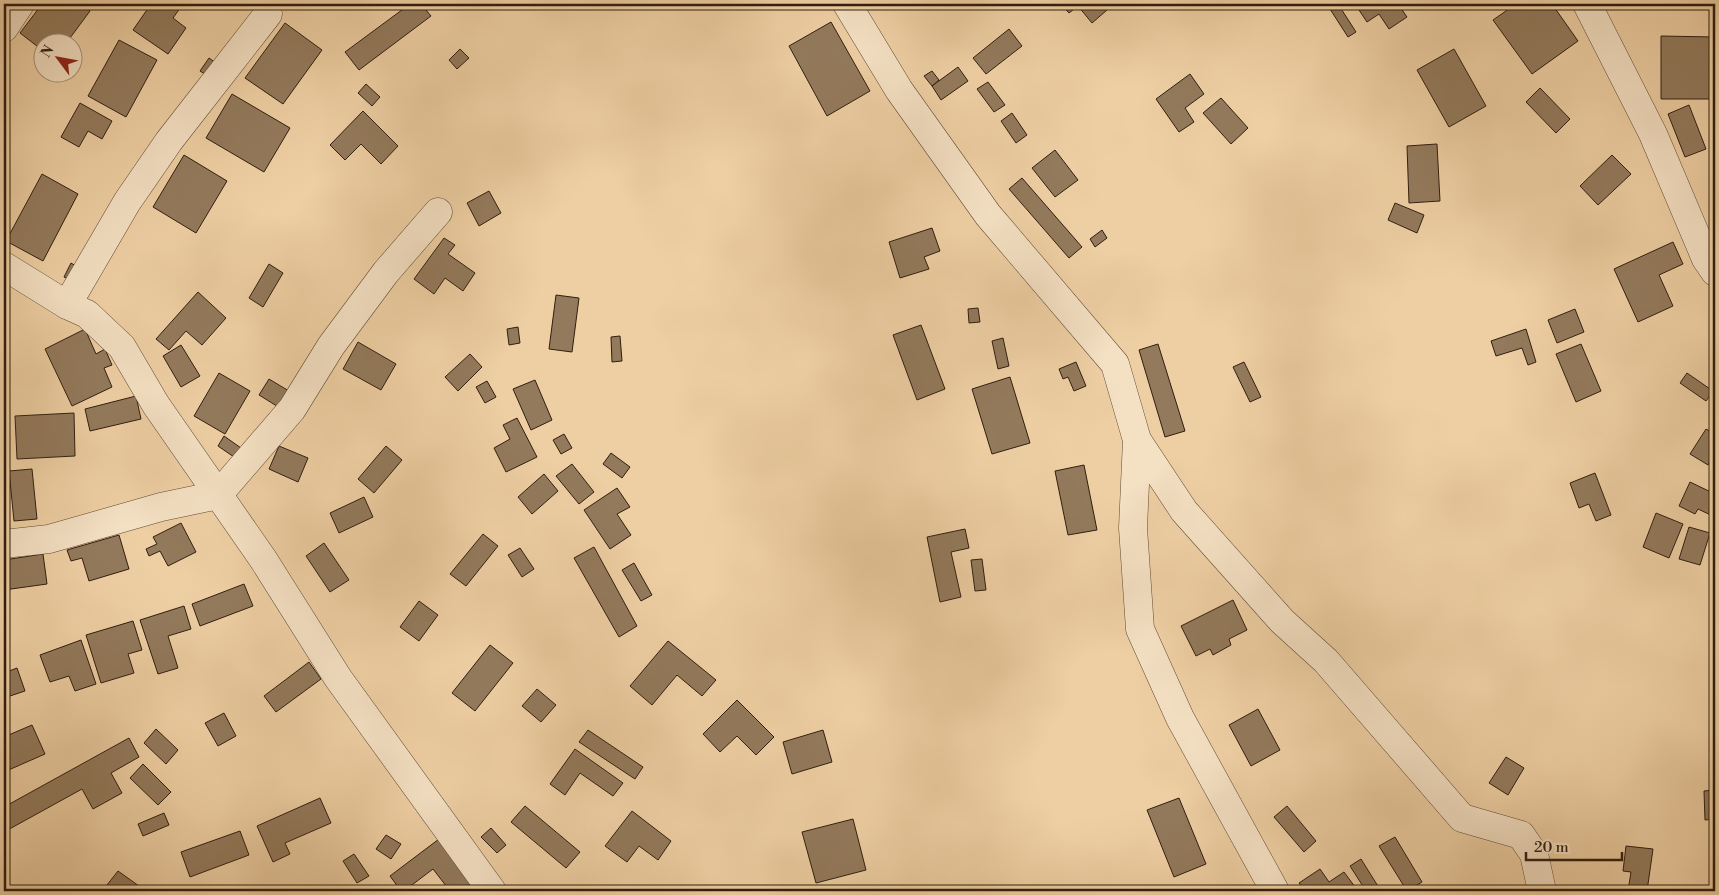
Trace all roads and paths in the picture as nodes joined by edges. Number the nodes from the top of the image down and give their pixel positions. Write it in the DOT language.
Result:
graph roads {
  1 [pos="20,4"];
  2 [pos="847,4"];
  3 [pos="1587,4"];
  4 [pos="268,14"];
  5 [pos="4,28"];
  6 [pos="438,212"];
  7 [pos="4,266"];
  8 [pos="1715,272"];
  9 [pos="68,305"];
  10 [pos="1137,440"];
  11 [pos="218,495"];
  12 [pos="4,544"];
  13 [pos="492,891"];
  14 [pos="1274,891"];
  15 [pos="1542,891"];
  1 -- 5 [label="street"];
  2 -- 10 [label="street"];
  3 -- 8 [label="street"];
  4 -- 9 [label="street"];
  6 -- 11 [label="street"];
  7 -- 9 [label="street"];
  9 -- 11 [label="street"];
  10 -- 14 [label="street"];
  10 -- 15 [label="street"];
  11 -- 12 [label="street"];
  11 -- 13 [label="street"];
}
